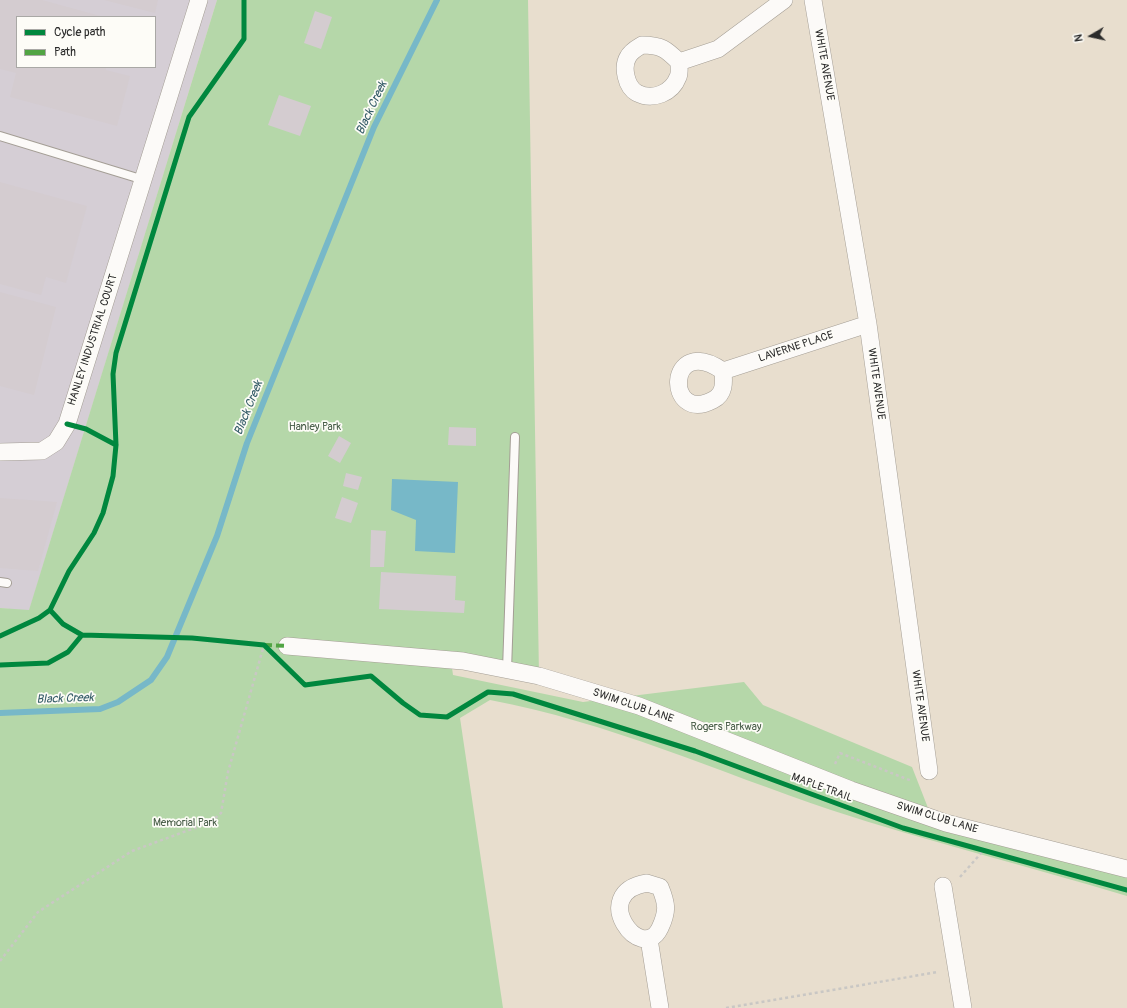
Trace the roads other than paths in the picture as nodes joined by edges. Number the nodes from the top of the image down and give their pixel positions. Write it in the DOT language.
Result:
graph roads {
  1 [pos="199,0"];
  2 [pos="784,0"];
  3 [pos="813,0"];
  4 [pos="679,62"];
  5 [pos="0,136"];
  6 [pos="144,180"];
  7 [pos="868,324"];
  8 [pos="723,371"];
  9 [pos="515,437"];
  10 [pos="0,452"];
  11 [pos="288,646"];
  12 [pos="507,670"];
  13 [pos="929,771"];
  14 [pos="1127,869"];
  15 [pos="943,886"];
  16 [pos="649,939"];
  17 [pos="660,1008"];
  18 [pos="963,1008"];
  1 -- 6 [label="street, HANLEY INDUSTRIAL COURT"];
  2 -- 4 [label="street"];
  3 -- 7 [label="street, WHITE AVENUE"];
  5 -- 6 [label="lane"];
  6 -- 10 [label="street, HANLEY INDUSTRIAL COURT"];
  7 -- 8 [label="street, LAVERNE PLACE"];
  7 -- 13 [label="street, WHITE AVENUE"];
  9 -- 12 [label="lane"];
  11 -- 12 [label="street, SWIM CLUB LANE"];
  12 -- 14 [label="street, SWIM CLUB LANE"];
  15 -- 18 [label="street"];
  16 -- 17 [label="street"];
}
